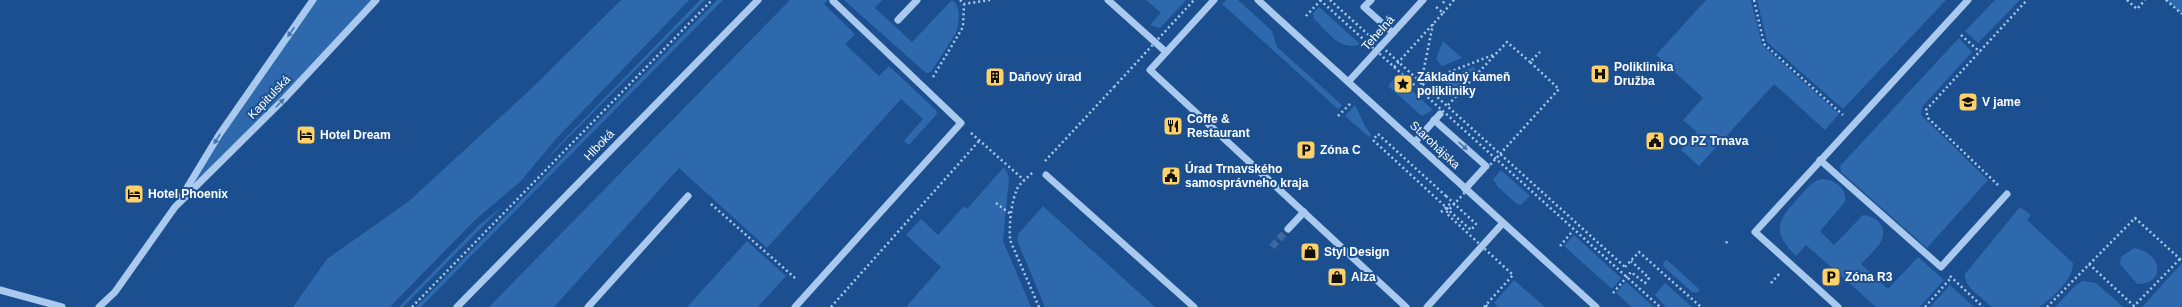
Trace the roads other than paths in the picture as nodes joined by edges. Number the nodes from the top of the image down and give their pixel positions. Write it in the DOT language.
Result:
graph roads {
  1 [pos="313,0"];
  2 [pos="376,0"];
  3 [pos="758,0"];
  4 [pos="917,0"];
  5 [pos="1108,0"];
  6 [pos="1214,0"];
  7 [pos="1258,0"];
  8 [pos="1371,0"];
  9 [pos="1423,0"];
  10 [pos="1968,0"];
  11 [pos="833,1"];
  12 [pos="898,20"];
  13 [pos="1393,33"];
  14 [pos="1166,52"];
  15 [pos="1349,81"];
  16 [pos="1442,112"];
  17 [pos="1434,120"];
  18 [pos="1415,142"];
  19 [pos="1820,160"];
  20 [pos="1046,175"];
  21 [pos="1465,189"];
  22 [pos="2006,194"];
  23 [pos="688,196"];
  24 [pos="175,207"];
  25 [pos="1304,212"];
  26 [pos="1502,224"];
  27 [pos="1288,229"];
  28 [pos="0,290"];
  29 [pos="1432,306"];
  30 [pos="62,307"];
  31 [pos="99,307"];
  32 [pos="457,307"];
  33 [pos="588,307"];
  34 [pos="795,307"];
  35 [pos="1194,307"];
  36 [pos="1406,307"];
  37 [pos="1596,307"];
  38 [pos="1838,307"];
  1 -- 24 [label="street, Kapitulská, one-way"];
  24 -- 2 [label="street, Kapitulská, one-way"];
  3 -- 32 [label="street, Hlboká"];
  4 -- 12 [label="street"];
  5 -- 14 [label="street"];
  6 -- 14 [label="street"];
  7 -- 15 [label="street, Starohájska"];
  8 -- 13 [label="street"];
  9 -- 13 [label="street, Tehelná"];
  10 -- 19 [label="street"];
  11 -- 34 [label="street"];
  13 -- 15 [label="street, Tehelná"];
  14 -- 25 [label="street"];
  15 -- 18 [label="street, Starohájska"];
  16 -- 17 [label="street"];
  17 -- 18 [label="street"];
  17 -- 21 [label="street, one-way"];
  18 -- 21 [label="street, Starohájska"];
  19 -- 22 [label="street"];
  19 -- 38 [label="street"];
  20 -- 35 [label="street"];
  21 -- 26 [label="street, Starohájska"];
  23 -- 33 [label="street"];
  24 -- 31 [label="street, Kapitulská"];
  25 -- 27 [label="street"];
  25 -- 36 [label="street"];
  26 -- 29 [label="street"];
  26 -- 37 [label="street, Starohájska"];
  28 -- 30 [label="street"];
}
